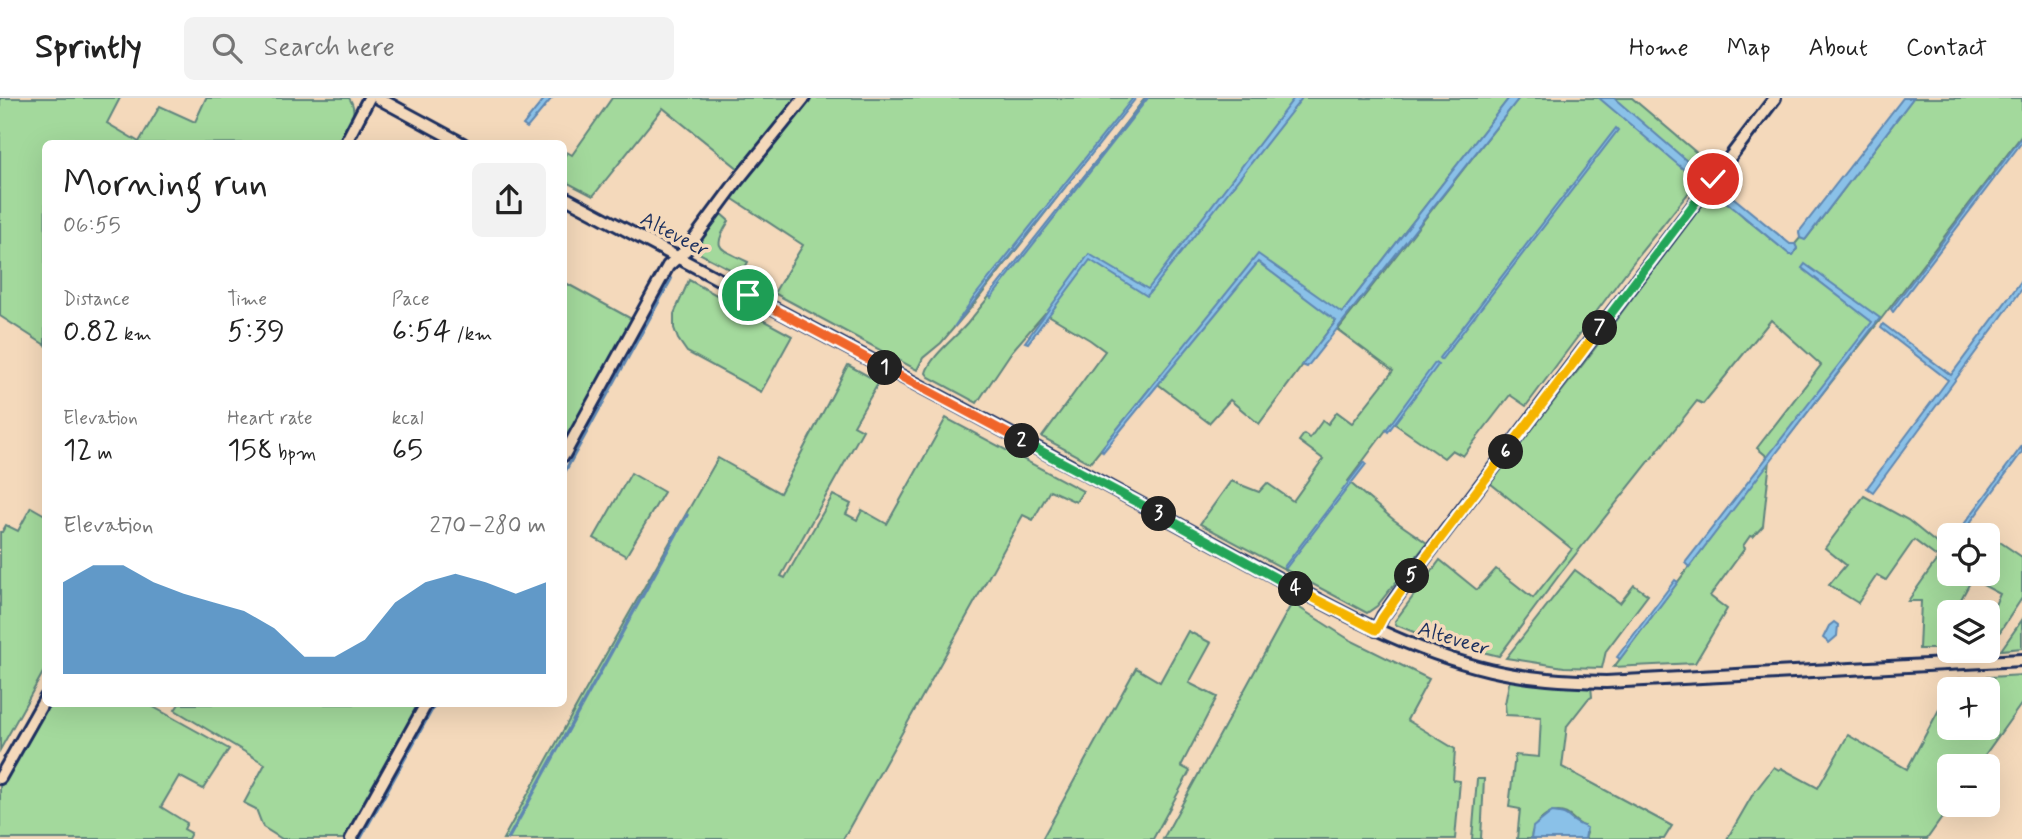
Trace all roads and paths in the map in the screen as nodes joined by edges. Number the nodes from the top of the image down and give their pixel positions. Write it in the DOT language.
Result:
graph roads {
  1 [pos="369,98"];
  2 [pos="377,98"];
  3 [pos="804,98"];
  4 [pos="1775,98"];
  5 [pos="347,140"];
  6 [pos="456,140"];
  7 [pos="567,199"];
  8 [pos="678,257"];
  9 [pos="567,450"];
  10 [pos="1376,630"];
  11 [pos="2022,660"];
  12 [pos="42,704"];
  13 [pos="424,707"];
  14 [pos="0,778"];
  15 [pos="351,839"];
  1 -- 5 [label="street"];
  2 -- 6 [label="street"];
  3 -- 8 [label="street"];
  4 -- 10 [label="street"];
  7 -- 8 [label="street, Alteveer"];
  8 -- 9 [label="street"];
  8 -- 10 [label="street, Alteveer"];
  10 -- 11 [label="street, Alteveer"];
  12 -- 14 [label="street"];
  13 -- 15 [label="street"];
}
